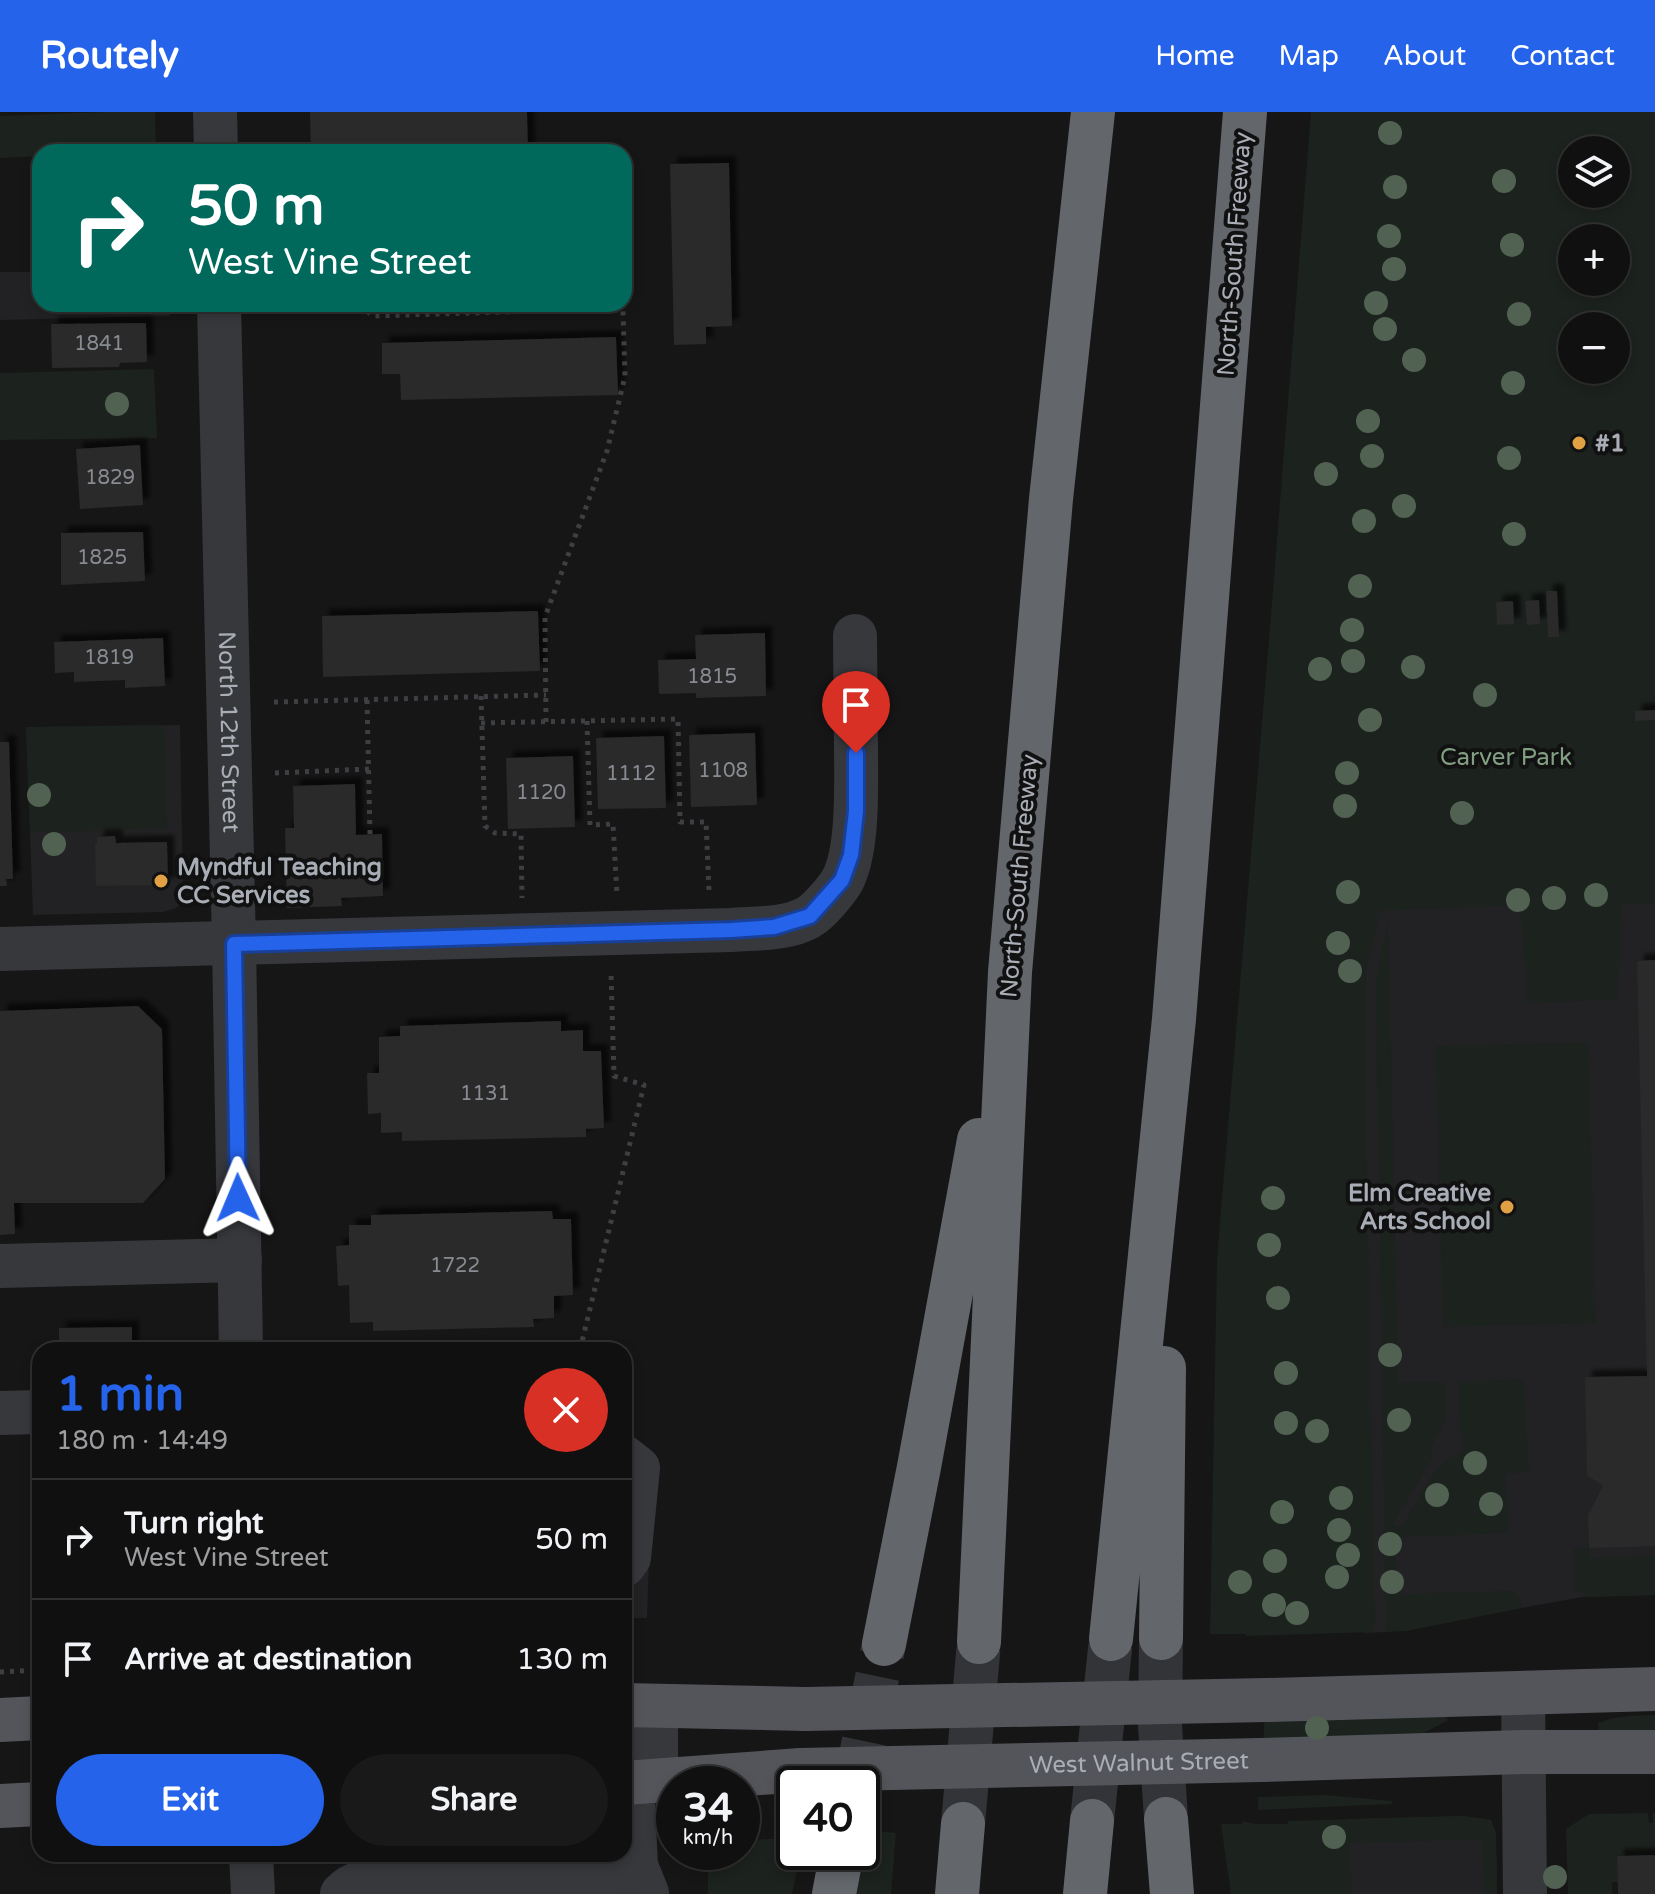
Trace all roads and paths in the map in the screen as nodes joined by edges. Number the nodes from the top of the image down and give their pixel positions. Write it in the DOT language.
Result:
graph roads {
  1 [pos="215,112"];
  2 [pos="1093,112"];
  3 [pos="1245,112"];
  4 [pos="216,144"];
  5 [pos="219,312"];
  6 [pos="368,312"];
  7 [pos="476,312"];
  8 [pos="623,312"];
  9 [pos="855,636"];
  10 [pos="546,695"];
  11 [pos="481,696"];
  12 [pos="367,700"];
  13 [pos="274,702"];
  14 [pos="587,721"];
  15 [pos="546,722"];
  16 [pos="481,723"];
  17 [pos="369,769"];
  18 [pos="275,773"];
  19 [pos="370,835"];
  20 [pos="709,902"];
  21 [pos="617,904"];
  22 [pos="522,907"];
  23 [pos="234,944"];
  24 [pos="0,949"];
  25 [pos="611,971"];
  26 [pos="1010,972"];
  27 [pos="1174,1019"];
  28 [pos="240,1260"];
  29 [pos="0,1266"];
  30 [pos="241,1342"];
  31 [pos="582,1342"];
  32 [pos="32,1412"];
  33 [pos="0,1413"];
  34 [pos="632,1463"];
  35 [pos="632,1528"];
  36 [pos="1161,1638"];
  37 [pos="1111,1639"];
  38 [pos="979,1642"];
  39 [pos="884,1644"];
  40 [pos="32,1670"];
  41 [pos="0,1672"];
  42 [pos="1655,1689"];
  43 [pos="1523,1694"];
  44 [pos="640,1706"];
  45 [pos="32,1718"];
  46 [pos="0,1720"];
  47 [pos="1523,1752"];
  48 [pos="1655,1752"];
  49 [pos="637,1782"];
  50 [pos="32,1804"];
  51 [pos="0,1806"];
  52 [pos="1166,1819"];
  53 [pos="1092,1821"];
  54 [pos="963,1824"];
  55 [pos="251,1862"];
  56 [pos="839,1870"];
  57 [pos="641,1880"];
  58 [pos="253,1894"];
  59 [pos="342,1894"];
  60 [pos="834,1894"];
  61 [pos="957,1894"];
  62 [pos="1085,1894"];
  63 [pos="1172,1894"];
  64 [pos="1525,1894"];
  1 -- 4 [label="street"];
  2 -- 26 [label="highway, North-South Freeway"];
  3 -- 27 [label="highway, North-South Freeway"];
  5 -- 23 [label="street, North 12th Street"];
  6 -- 7 [label="path"];
  8 -- 10 [label="path"];
  9 -- 23 [label="street"];
  10 -- 11 [label="path"];
  10 -- 15 [label="path"];
  11 -- 12 [label="path"];
  11 -- 16 [label="path"];
  12 -- 13 [label="path"];
  12 -- 17 [label="path"];
  14 -- 15 [label="path"];
  14 -- 20 [label="path"];
  14 -- 21 [label="path"];
  15 -- 16 [label="path"];
  16 -- 22 [label="path"];
  17 -- 18 [label="path"];
  17 -- 19 [label="path"];
  23 -- 24 [label="street"];
  23 -- 28 [label="street, North 12th Street"];
  25 -- 31 [label="path"];
  26 -- 38 [label="highway, North-South Freeway"];
  26 -- 39 [label="highway"];
  27 -- 36 [label="highway"];
  27 -- 37 [label="highway, North-South Freeway"];
  28 -- 29 [label="street"];
  28 -- 30 [label="street, North 12th Street"];
  32 -- 33 [label="street"];
  34 -- 35 [label="street"];
  40 -- 41 [label="path"];
  42 -- 43 [label="main road"];
  43 -- 44 [label="main road, bridge"];
  43 -- 47 [label="street"];
  44 -- 49 [label="street"];
  45 -- 46 [label="main road"];
  47 -- 48 [label="main road, West Walnut Street"];
  47 -- 49 [label="main road, West Walnut Street, bridge"];
  47 -- 64 [label="street"];
  49 -- 57 [label="street"];
  50 -- 51 [label="main road"];
  52 -- 63 [label="highway"];
  53 -- 62 [label="highway"];
  54 -- 61 [label="highway"];
  55 -- 58 [label="street"];
  56 -- 60 [label="highway"];
  57 -- 59 [label="street"];
}
